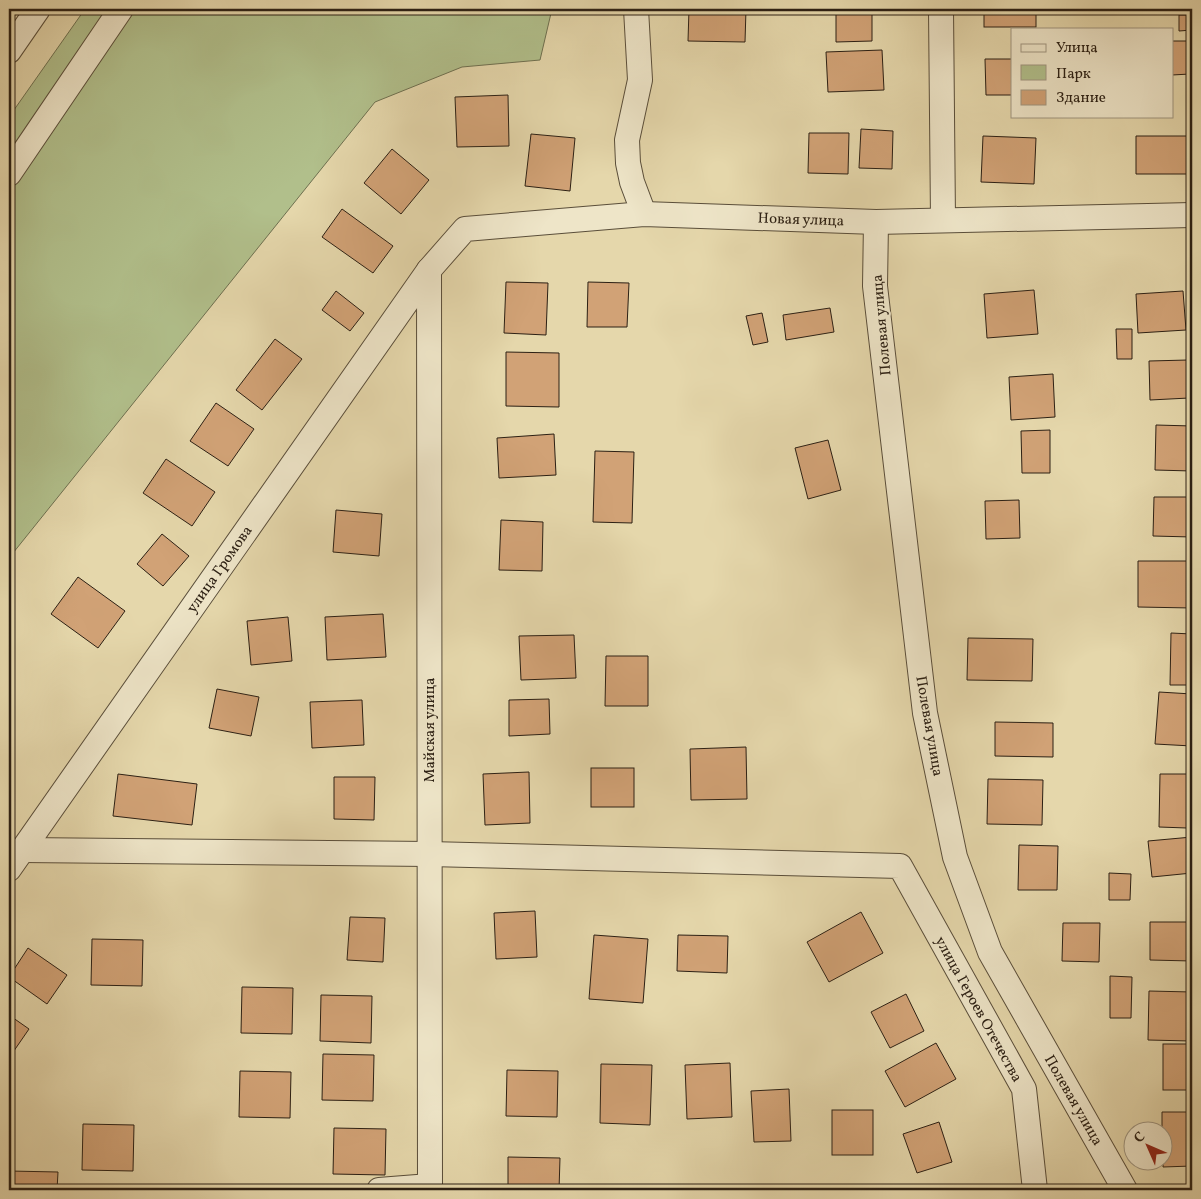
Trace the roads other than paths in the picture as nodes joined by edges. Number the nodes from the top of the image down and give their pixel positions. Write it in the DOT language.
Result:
graph roads {
  1 [pos="38,9"];
  2 [pos="121,9"];
  3 [pos="636,9"];
  4 [pos="942,9"];
  5 [pos="9,51"];
  6 [pos="9,174"];
  7 [pos="644,214"];
  8 [pos="1192,215"];
  9 [pos="943,220"];
  10 [pos="876,222"];
  11 [pos="430,270"];
  12 [pos="22,850"];
  13 [pos="429,854"];
  14 [pos="9,869"];
  15 [pos="1048,1054"];
  16 [pos="1024,1089"];
  17 [pos="430,1188"];
  18 [pos="379,1190"];
  19 [pos="1035,1190"];
  20 [pos="1125,1190"];
  1 -- 5 [label="street"];
  2 -- 6 [label="street"];
  3 -- 7 [label="street"];
  4 -- 9 [label="street"];
  7 -- 10 [label="street, Новая улица"];
  7 -- 11 [label="street, Новая улица"];
  8 -- 9 [label="street, Новая улица"];
  9 -- 10 [label="street, Новая улица"];
  10 -- 15 [label="street, Полевая улица"];
  11 -- 12 [label="street, улица Громова"];
  11 -- 13 [label="street, Майская улица"];
  12 -- 13 [label="street"];
  12 -- 14 [label="street, улица Громова"];
  13 -- 16 [label="street, улица Героев Отечества"];
  13 -- 17 [label="street, Майская улица"];
  15 -- 16 [label="street"];
  15 -- 20 [label="street, Полевая улица"];
  16 -- 19 [label="street, улица Героев Отечества"];
  17 -- 18 [label="street"];
}
